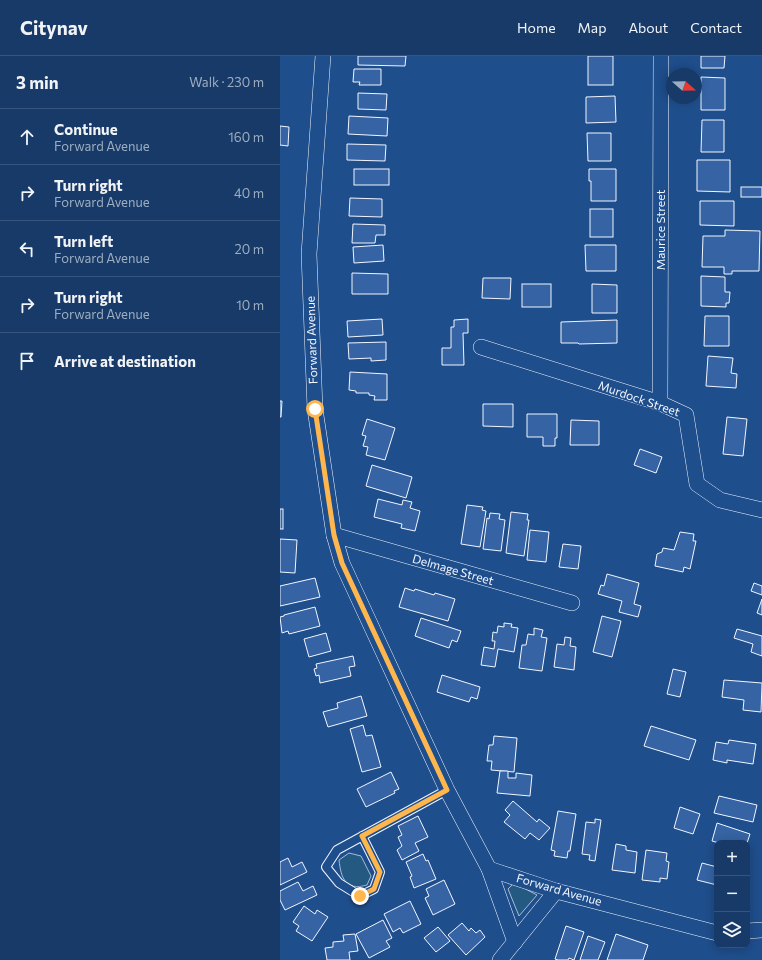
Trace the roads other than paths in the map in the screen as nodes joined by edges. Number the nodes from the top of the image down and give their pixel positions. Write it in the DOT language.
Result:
graph roads {
  1 [pos="323,56"];
  2 [pos="661,56"];
  3 [pos="481,348"];
  4 [pos="660,403"];
  5 [pos="762,510"];
  6 [pos="334,535"];
  7 [pos="572,603"];
  8 [pos="447,790"];
  9 [pos="362,836"];
  10 [pos="489,869"];
  11 [pos="556,891"];
  12 [pos="762,930"];
  13 [pos="714,931"];
  14 [pos="750,931"];
  15 [pos="515,942"];
  16 [pos="500,960"];
  1 -- 6 [label="street, Forward Avenue"];
  2 -- 4 [label="street, Maurice Street"];
  3 -- 4 [label="street, Murdock Street"];
  4 -- 5 [label="street, Murdock Street"];
  6 -- 7 [label="street, Delmage Street"];
  6 -- 8 [label="street, Forward Avenue"];
  8 -- 9 [label="lane"];
  8 -- 10 [label="street, Forward Avenue"];
  9 -- 9 [label="lane"];
  10 -- 11 [label="street, Forward Avenue"];
  10 -- 15 [label="street"];
  11 -- 13 [label="street, Forward Avenue"];
  11 -- 15 [label="street"];
  12 -- 14 [label="street"];
  15 -- 16 [label="street"];
}
